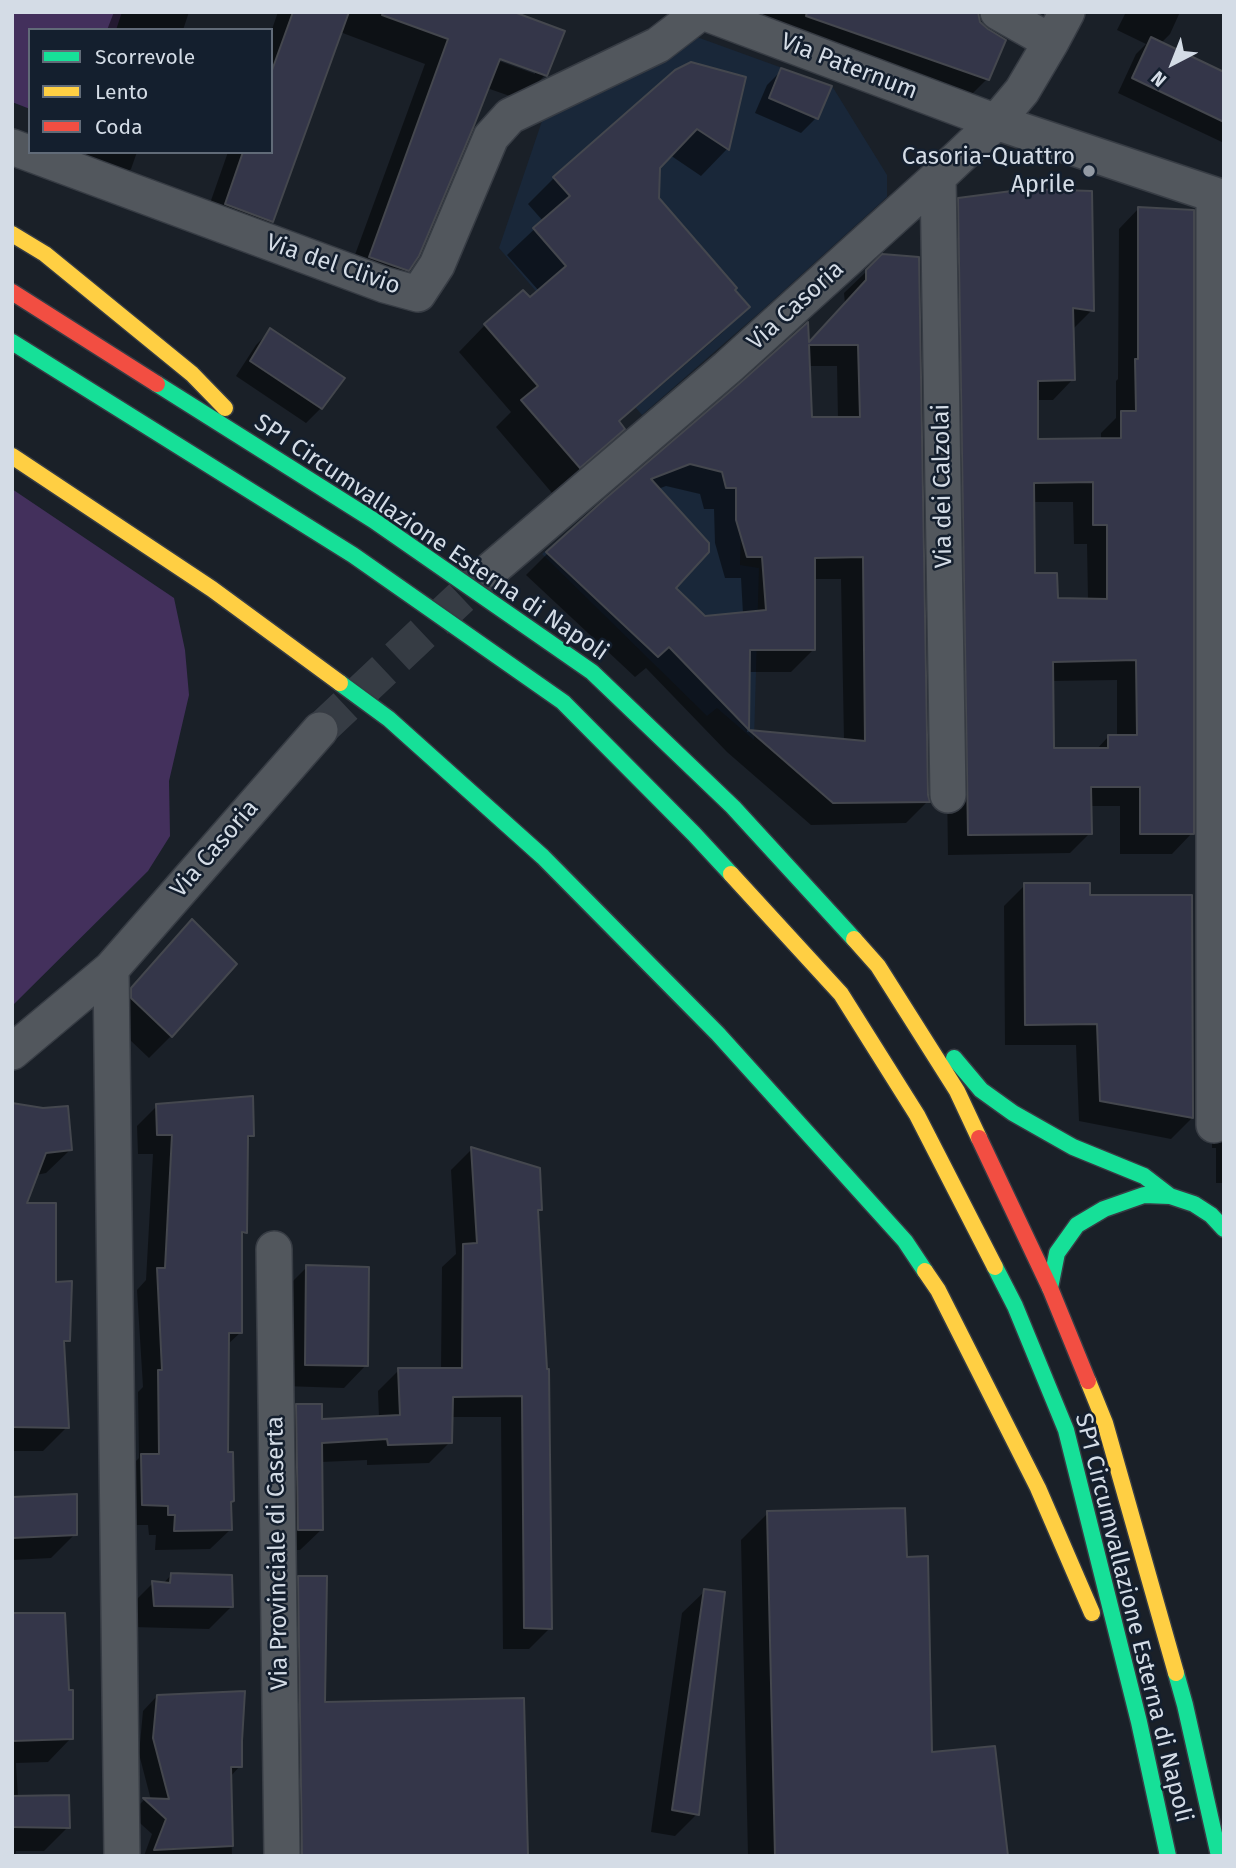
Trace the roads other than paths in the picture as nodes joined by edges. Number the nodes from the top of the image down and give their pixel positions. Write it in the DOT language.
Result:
graph roads {
  1 [pos="702,12"];
  2 [pos="998,12"];
  3 [pos="1059,27"];
  4 [pos="996,122"];
  5 [pos="31,154"];
  6 [pos="938,177"];
  7 [pos="1219,197"];
  8 [pos="12,234"];
  9 [pos="12,292"];
  10 [pos="12,342"];
  11 [pos="12,456"];
  12 [pos="276,458"];
  13 [pos="492,569"];
  14 [pos="320,730"];
  15 [pos="948,795"];
  16 [pos="111,969"];
  17 [pos="908,1014"];
  18 [pos="12,1052"];
  19 [pos="1214,1125"];
  20 [pos="1171,1196"];
  21 [pos="1224,1229"];
  22 [pos="274,1249"];
  23 [pos="1050,1288"];
  24 [pos="1139,1722"];
  25 [pos="122,1856"];
  26 [pos="282,1856"];
  27 [pos="1168,1856"];
  28 [pos="1219,1856"];
  1 -- 4 [label="street, Via Paternum"];
  1 -- 5 [label="street, Via del Clivio"];
  2 -- 3 [label="street"];
  3 -- 4 [label="street, Via Casoria"];
  4 -- 6 [label="street, Via Casoria"];
  4 -- 7 [label="street, Via Paternum"];
  6 -- 13 [label="street, Via Casoria"];
  6 -- 15 [label="street, Via dei Calzolai"];
  7 -- 19 [label="street"];
  8 -- 12 [label="highway"];
  9 -- 12 [label="highway, SP1 Circumvallazione Esterna di Napoli"];
  10 -- 24 [label="highway, SP1 Circumvallazione Esterna di Napoli"];
  11 -- 24 [label="highway"];
  12 -- 17 [label="highway, SP1 Circumvallazione Esterna di Napoli"];
  14 -- 16 [label="street, Via Casoria"];
  16 -- 18 [label="street, Via Casoria"];
  16 -- 25 [label="street"];
  17 -- 20 [label="highway"];
  17 -- 23 [label="highway, SP1 Circumvallazione Esterna di Napoli"];
  20 -- 21 [label="highway"];
  20 -- 23 [label="highway"];
  22 -- 26 [label="street, Via Provinciale di Caserta"];
  23 -- 28 [label="highway, SP1 Circumvallazione Esterna di Napoli"];
  24 -- 27 [label="highway, SP1 Circumvallazione Esterna di Napoli"];
}
